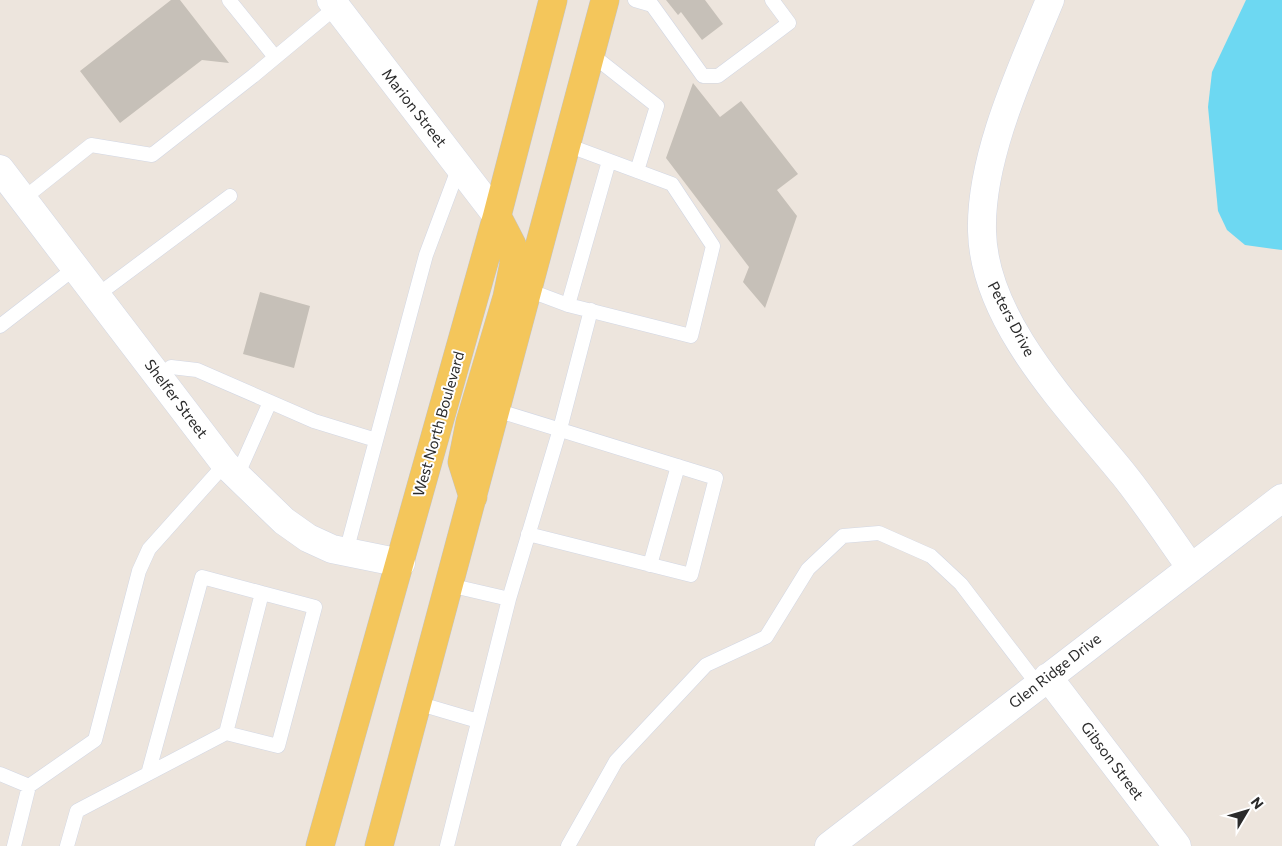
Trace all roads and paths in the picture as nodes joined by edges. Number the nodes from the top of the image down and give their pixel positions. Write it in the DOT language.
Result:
graph roads {
  1 [pos="229,0"];
  2 [pos="553,0"];
  3 [pos="605,0"];
  4 [pos="635,0"];
  5 [pos="772,0"];
  6 [pos="1050,0"];
  7 [pos="333,3"];
  8 [pos="591,54"];
  9 [pos="275,57"];
  10 [pos="567,145"];
  11 [pos="609,161"];
  12 [pos="459,167"];
  13 [pos="0,169"];
  14 [pos="637,171"];
  15 [pos="230,196"];
  16 [pos="23,199"];
  17 [pos="497,216"];
  18 [pos="75,268"];
  19 [pos="528,290"];
  20 [pos="96,296"];
  21 [pos="568,304"];
  22 [pos="591,310"];
  23 [pos="0,326"];
  24 [pos="159,378"];
  25 [pos="270,402"];
  26 [pos="496,410"];
  27 [pos="560,429"];
  28 [pos="376,440"];
  29 [pos="678,466"];
  30 [pos="231,470"];
  31 [pos="473,497"];
  32 [pos="1282,498"];
  33 [pos="528,534"];
  34 [pos="346,552"];
  35 [pos="401,563"];
  36 [pos="650,565"];
  37 [pos="1191,568"];
  38 [pos="449,585"];
  39 [pos="262,593"];
  40 [pos="509,599"];
  41 [pos="1043,681"];
  42 [pos="417,703"];
  43 [pos="478,721"];
  44 [pos="226,733"];
  45 [pos="0,774"];
  46 [pos="148,774"];
  47 [pos="30,786"];
  48 [pos="14,846"];
  49 [pos="66,846"];
  50 [pos="320,846"];
  51 [pos="379,846"];
  52 [pos="447,846"];
  53 [pos="568,846"];
  54 [pos="829,846"];
  55 [pos="1177,846"];
  1 -- 9 [label="lane"];
  2 -- 17 [label="main road, West North Boulevard"];
  3 -- 8 [label="main road"];
  4 -- 5 [label="lane"];
  6 -- 37 [label="street, Peters Drive"];
  7 -- 9 [label="lane"];
  7 -- 12 [label="street, Marion Street"];
  8 -- 10 [label="main road"];
  8 -- 14 [label="lane"];
  9 -- 16 [label="lane"];
  10 -- 11 [label="lane"];
  10 -- 19 [label="main road"];
  11 -- 14 [label="lane"];
  11 -- 21 [label="lane"];
  12 -- 17 [label="street, Marion Street"];
  12 -- 28 [label="lane"];
  13 -- 16 [label="street, Shelfer Street"];
  14 -- 22 [label="lane"];
  15 -- 20 [label="lane"];
  16 -- 18 [label="street, Shelfer Street"];
  17 -- 31 [label="main road"];
  17 -- 35 [label="main road, West North Boulevard"];
  18 -- 20 [label="street, Shelfer Street"];
  18 -- 23 [label="lane"];
  19 -- 21 [label="lane"];
  19 -- 26 [label="main road"];
  20 -- 24 [label="street, Shelfer Street"];
  21 -- 22 [label="lane"];
  22 -- 27 [label="lane"];
  24 -- 25 [label="lane"];
  24 -- 30 [label="street, Shelfer Street"];
  25 -- 28 [label="lane"];
  25 -- 30 [label="lane"];
  26 -- 27 [label="lane"];
  26 -- 31 [label="main road"];
  27 -- 29 [label="lane"];
  27 -- 33 [label="lane"];
  28 -- 34 [label="lane"];
  29 -- 36 [label="lane"];
  29 -- 36 [label="lane"];
  30 -- 34 [label="street, Shelfer Street"];
  30 -- 47 [label="lane"];
  31 -- 38 [label="main road"];
  32 -- 37 [label="street, Glen Ridge Drive"];
  33 -- 36 [label="lane"];
  33 -- 40 [label="lane"];
  34 -- 35 [label="street, Shelfer Street"];
  35 -- 50 [label="main road, West North Boulevard"];
  37 -- 41 [label="street, Glen Ridge Drive"];
  38 -- 40 [label="lane"];
  38 -- 42 [label="main road"];
  39 -- 44 [label="lane"];
  39 -- 44 [label="lane"];
  39 -- 46 [label="lane"];
  40 -- 43 [label="lane"];
  41 -- 53 [label="lane"];
  41 -- 54 [label="street, Glen Ridge Drive"];
  41 -- 55 [label="street, Gibson Street"];
  42 -- 43 [label="lane"];
  42 -- 51 [label="main road"];
  43 -- 52 [label="lane"];
  44 -- 46 [label="lane"];
  45 -- 47 [label="lane"];
  46 -- 49 [label="lane"];
  47 -- 48 [label="lane"];
}
